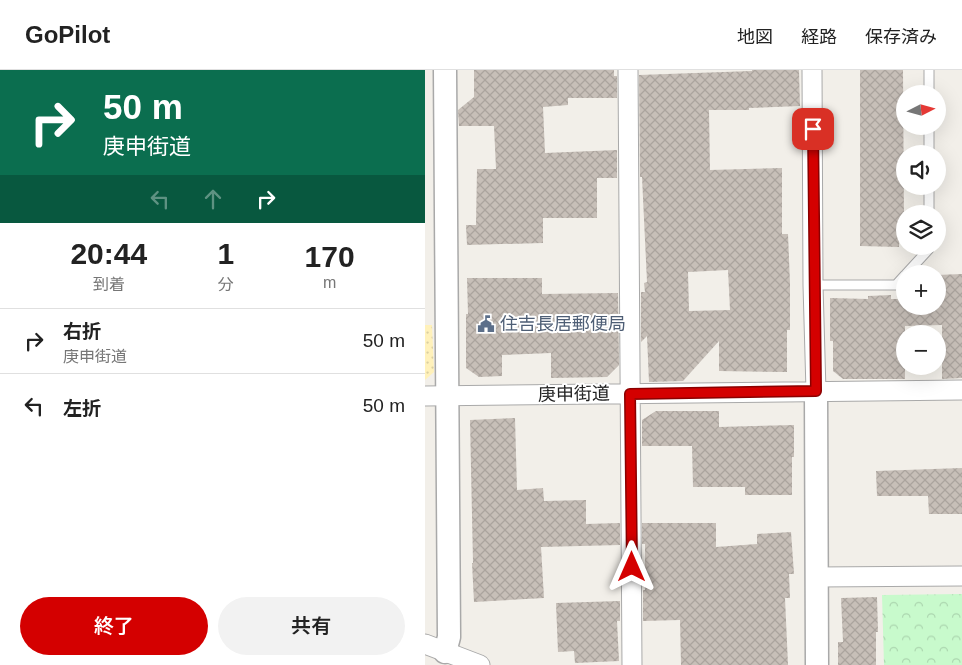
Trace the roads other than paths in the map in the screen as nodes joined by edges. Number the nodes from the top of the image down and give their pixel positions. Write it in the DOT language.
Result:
graph roads {
  1 [pos="445,70"];
  2 [pos="628,70"];
  3 [pos="812,70"];
  4 [pos="929,70"];
  5 [pos="929,85"];
  6 [pos="923,255"];
  7 [pos="914,265"];
  8 [pos="896,284"];
  9 [pos="813,285"];
  10 [pos="962,390"];
  11 [pos="816,391"];
  12 [pos="630,394"];
  13 [pos="425,396"];
  14 [pos="448,396"];
  15 [pos="962,576"];
  16 [pos="817,577"];
  17 [pos="435,648"];
  18 [pos="480,665"];
  19 [pos="632,665"];
  20 [pos="817,665"];
  1 -- 14 [label="street"];
  2 -- 12 [label="street"];
  3 -- 9 [label="street"];
  4 -- 5 [label="lane"];
  6 -- 7 [label="lane"];
  8 -- 9 [label="lane"];
  9 -- 11 [label="street"];
  10 -- 11 [label="street, 庚申街道"];
  11 -- 12 [label="street, 庚申街道"];
  11 -- 16 [label="street"];
  12 -- 14 [label="street, 庚申街道"];
  12 -- 19 [label="street"];
  13 -- 14 [label="street, 庚申街道"];
  14 -- 17 [label="street"];
  15 -- 16 [label="street"];
  16 -- 20 [label="street"];
  17 -- 18 [label="street"];
}
